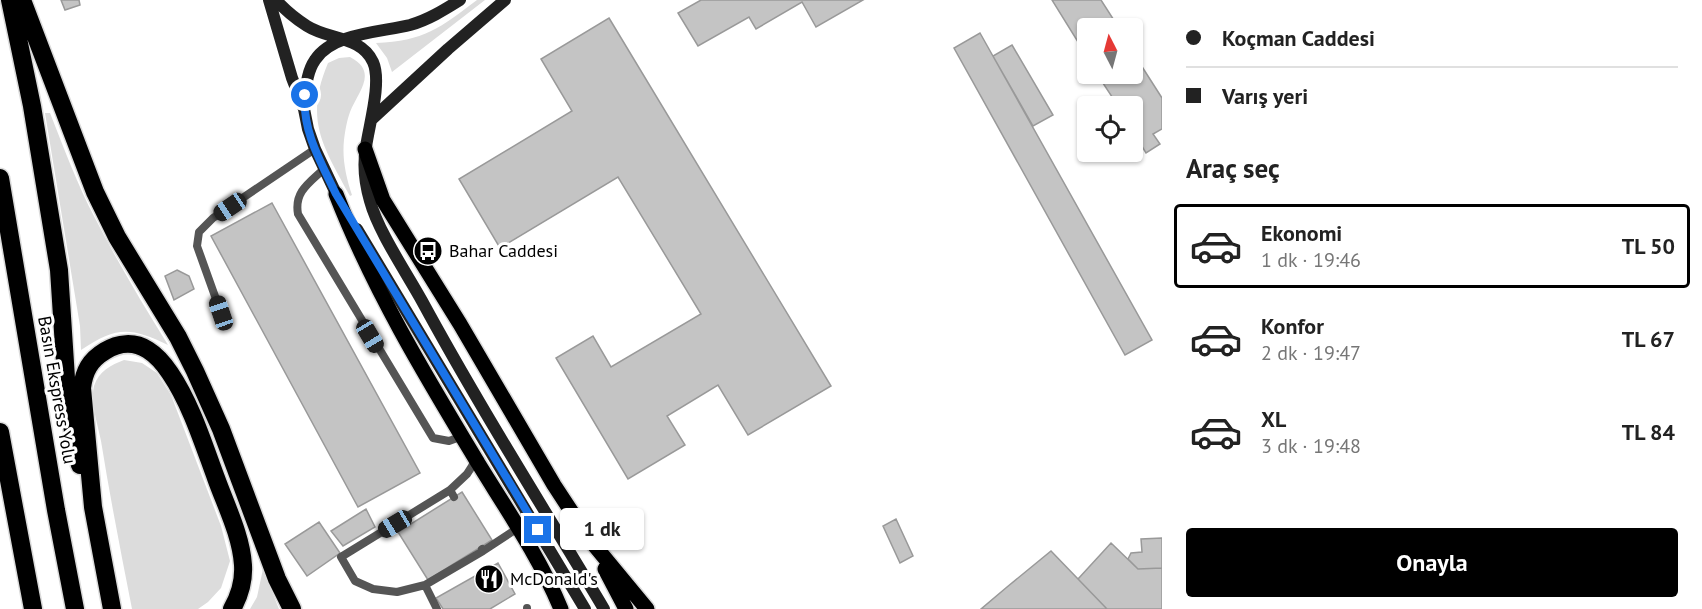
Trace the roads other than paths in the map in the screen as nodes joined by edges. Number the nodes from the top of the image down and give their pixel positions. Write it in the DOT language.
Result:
graph roads {
  1 [pos="10,0"];
  2 [pos="22,0"];
  3 [pos="268,0"];
  4 [pos="276,0"];
  5 [pos="460,0"];
  6 [pos="506,0"];
  7 [pos="344,39"];
  8 [pos="304,109"];
  9 [pos="371,120"];
  10 [pos="315,149"];
  11 [pos="365,149"];
  12 [pos="324,169"];
  13 [pos="0,178"];
  14 [pos="336,194"];
  15 [pos="221,313"];
  16 [pos="0,432"];
  17 [pos="463,436"];
  18 [pos="476,460"];
  19 [pos="93,507"];
  20 [pos="518,528"];
  21 [pos="590,540"];
  22 [pos="425,585"];
  23 [pos="559,605"];
  24 [pos="33,609"];
  25 [pos="75,609"];
  26 [pos="112,609"];
  27 [pos="232,609"];
  28 [pos="292,609"];
  29 [pos="437,609"];
  30 [pos="585,609"];
  31 [pos="604,609"];
  32 [pos="626,609"];
  33 [pos="647,609"];
  1 -- 19 [label="highway"];
  2 -- 28 [label="highway"];
  3 -- 8 [label="main road"];
  4 -- 7 [label="main road"];
  5 -- 7 [label="main road"];
  6 -- 9 [label="main road"];
  7 -- 8 [label="main road"];
  7 -- 9 [label="main road"];
  8 -- 10 [label="main road"];
  9 -- 11 [label="main road"];
  10 -- 12 [label="main road"];
  10 -- 15 [label="lane"];
  11 -- 21 [label="main road"];
  11 -- 31 [label="main road"];
  12 -- 14 [label="main road"];
  12 -- 17 [label="lane"];
  13 -- 25 [label="highway, Basın Ekspress Yolu"];
  14 -- 17 [label="main road"];
  14 -- 30 [label="main road"];
  16 -- 24 [label="highway"];
  17 -- 18 [label="main road"];
  18 -- 20 [label="main road"];
  18 -- 22 [label="lane"];
  19 -- 26 [label="highway"];
  19 -- 27 [label="highway"];
  20 -- 22 [label="lane"];
  20 -- 23 [label="main road"];
  21 -- 32 [label="main road"];
  21 -- 33 [label="main road"];
  22 -- 29 [label="lane"];
}
